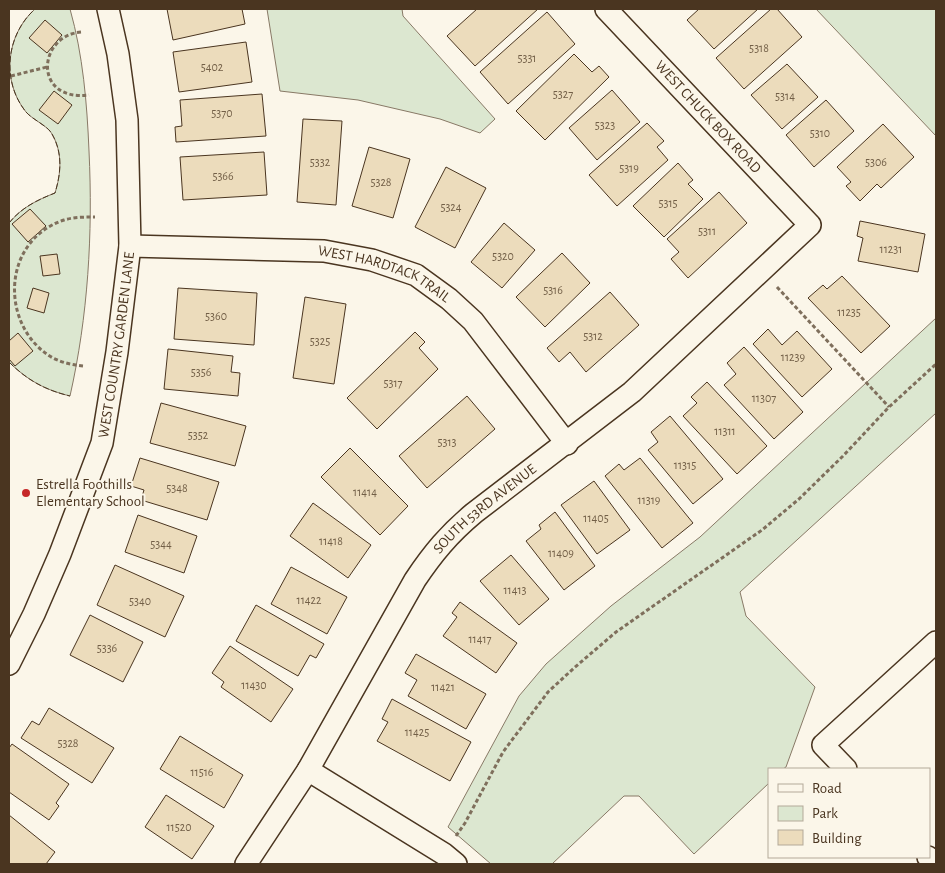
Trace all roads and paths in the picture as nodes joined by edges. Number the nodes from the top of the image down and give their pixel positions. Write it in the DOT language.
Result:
graph roads {
  1 [pos="108,9"];
  2 [pos="606,9"];
  3 [pos="81,32"];
  4 [pos="47,67"];
  5 [pos="11,76"];
  6 [pos="89,95"];
  7 [pos="95,217"];
  8 [pos="810,225"];
  9 [pos="130,246"];
  10 [pos="761,271"];
  11 [pos="11,282"];
  12 [pos="936,364"];
  13 [pos="83,366"];
  14 [pos="889,407"];
  15 [pos="567,444"];
  16 [pos="936,642"];
  17 [pos="9,664"];
  18 [pos="845,768"];
  19 [pos="308,770"];
  20 [pos="450,859"];
  21 [pos="246,864"];
  1 -- 9 [label="street, WEST COUNTRY GARDEN LANE"];
  2 -- 8 [label="street, WEST CHUCK BOX ROAD"];
  3 -- 4 [label="path"];
  4 -- 5 [label="path"];
  4 -- 6 [label="path"];
  7 -- 11 [label="path"];
  8 -- 10 [label="street, SOUTH 53RD AVENUE"];
  9 -- 15 [label="street, WEST HARDTACK TRAIL"];
  9 -- 17 [label="street, WEST COUNTRY GARDEN LANE"];
  10 -- 14 [label="path"];
  10 -- 15 [label="street, SOUTH 53RD AVENUE"];
  11 -- 13 [label="path"];
  12 -- 14 [label="path"];
  14 -- 20 [label="path"];
  15 -- 19 [label="street, SOUTH 53RD AVENUE"];
  16 -- 18 [label="street"];
  19 -- 20 [label="street"];
  19 -- 21 [label="street, SOUTH 53RD AVENUE"];
}
